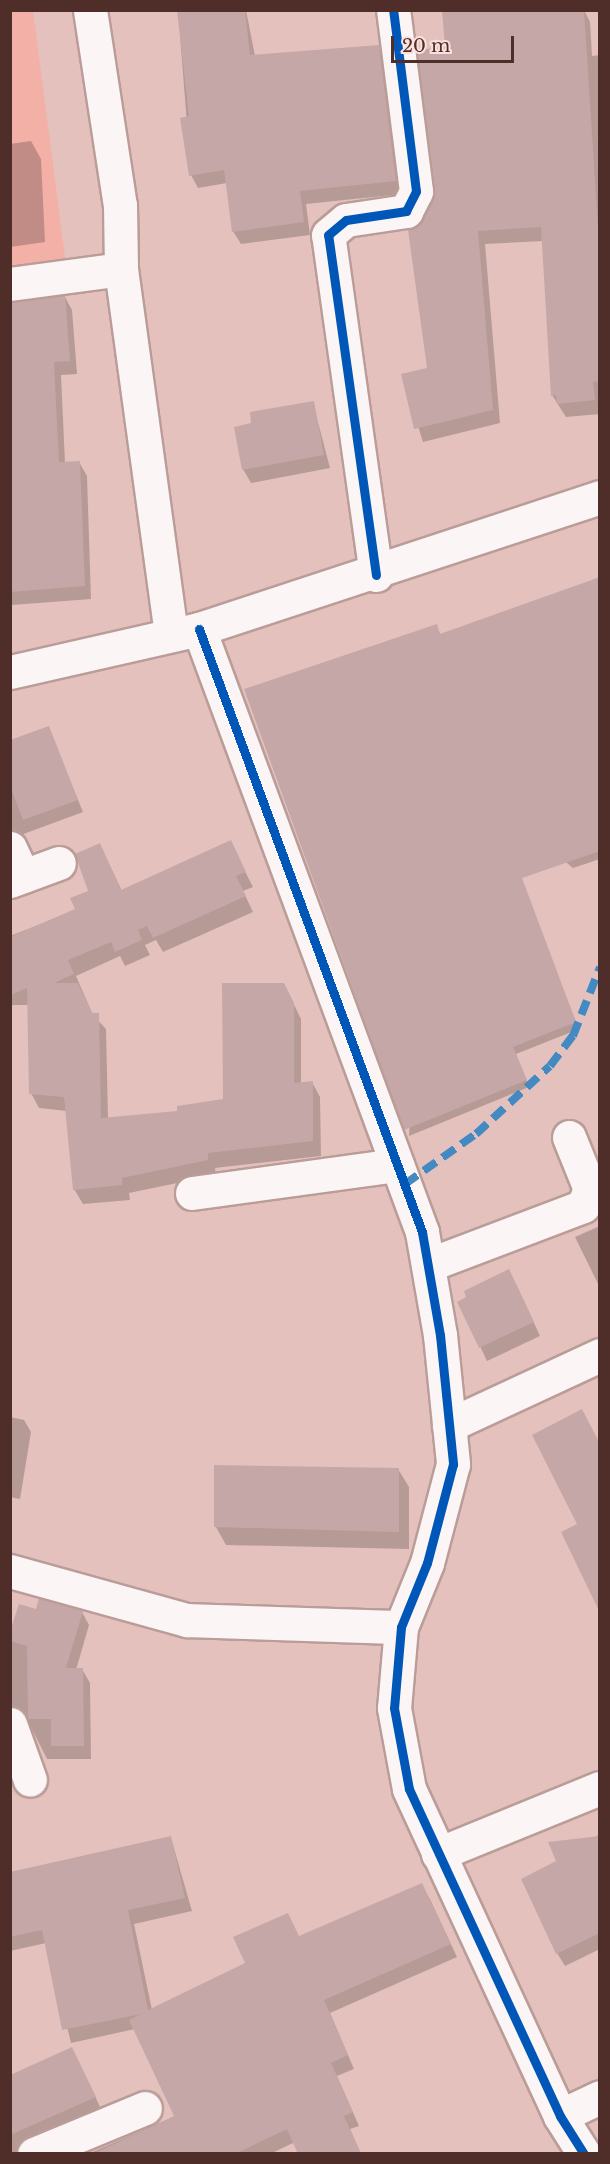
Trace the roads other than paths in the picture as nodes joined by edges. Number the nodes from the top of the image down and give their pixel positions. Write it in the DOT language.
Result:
graph roads {
  1 [pos="90,10"];
  2 [pos="393,10"];
  3 [pos="121,270"];
  4 [pos="10,284"];
  5 [pos="600,497"];
  6 [pos="376,575"];
  7 [pos="185,632"];
  8 [pos="10,672"];
  9 [pos="59,863"];
  10 [pos="15,868"];
  11 [pos="569,1137"];
  12 [pos="397,1164"];
  13 [pos="192,1193"];
  14 [pos="428,1265"];
  15 [pos="600,1355"];
  16 [pos="449,1425"];
  17 [pos="10,1571"];
  18 [pos="400,1627"];
  19 [pos="10,1724"];
  20 [pos="30,1780"];
  21 [pos="600,1788"];
  22 [pos="438,1854"];
  23 [pos="600,2097"];
  24 [pos="146,2108"];
  25 [pos="560,2116"];
  26 [pos="34,2154"];
  27 [pos="584,2154"];
  1 -- 3 [label="street"];
  2 -- 6 [label="street"];
  3 -- 4 [label="street"];
  3 -- 7 [label="street"];
  5 -- 6 [label="street"];
  6 -- 7 [label="street"];
  7 -- 8 [label="street"];
  7 -- 12 [label="street"];
  9 -- 10 [label="street"];
  11 -- 14 [label="street"];
  12 -- 13 [label="street"];
  12 -- 14 [label="street"];
  14 -- 16 [label="street"];
  15 -- 16 [label="street"];
  16 -- 18 [label="street"];
  17 -- 18 [label="street"];
  18 -- 22 [label="street"];
  19 -- 20 [label="street"];
  21 -- 22 [label="street"];
  22 -- 25 [label="street"];
  23 -- 25 [label="street"];
  24 -- 26 [label="street"];
  25 -- 27 [label="street"];
}
